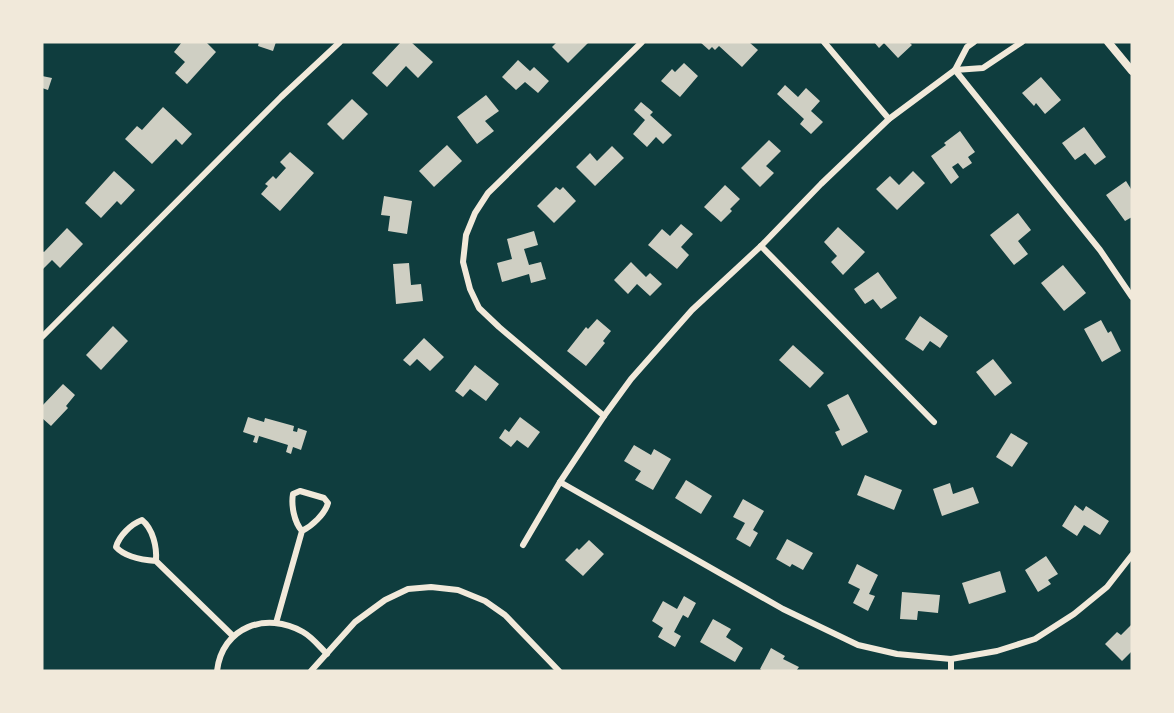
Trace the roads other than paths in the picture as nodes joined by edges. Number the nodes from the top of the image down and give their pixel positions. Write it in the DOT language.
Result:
graph roads {
  1 [pos="340,42"];
  2 [pos="642,42"];
  3 [pos="824,42"];
  4 [pos="974,42"];
  5 [pos="1022,42"];
  6 [pos="1108,42"];
  7 [pos="955,70"];
  8 [pos="1132,71"];
  9 [pos="889,119"];
  10 [pos="761,246"];
  11 [pos="1132,297"];
  12 [pos="43,333"];
  13 [pos="604,416"];
  14 [pos="934,422"];
  15 [pos="560,482"];
  16 [pos="302,531"];
  17 [pos="523,545"];
  18 [pos="1132,555"];
  19 [pos="156,561"];
  20 [pos="276,623"];
  21 [pos="233,636"];
  22 [pos="327,654"];
  23 [pos="951,659"];
  24 [pos="217,671"];
  25 [pos="311,671"];
  26 [pos="559,671"];
  27 [pos="951,671"];
  1 -- 12 [label="street"];
  2 -- 13 [label="street"];
  3 -- 9 [label="street"];
  4 -- 7 [label="street"];
  5 -- 7 [label="street"];
  6 -- 8 [label="street"];
  7 -- 9 [label="street"];
  7 -- 11 [label="street"];
  9 -- 10 [label="street"];
  10 -- 13 [label="street"];
  10 -- 14 [label="street"];
  13 -- 15 [label="street"];
  15 -- 17 [label="street"];
  15 -- 23 [label="street"];
  16 -- 16 [label="street"];
  16 -- 20 [label="street"];
  18 -- 23 [label="street"];
  19 -- 19 [label="street"];
  19 -- 21 [label="street"];
  20 -- 21 [label="street"];
  20 -- 22 [label="street"];
  21 -- 24 [label="street"];
  22 -- 25 [label="street"];
  22 -- 26 [label="street"];
  23 -- 27 [label="street"];
}
